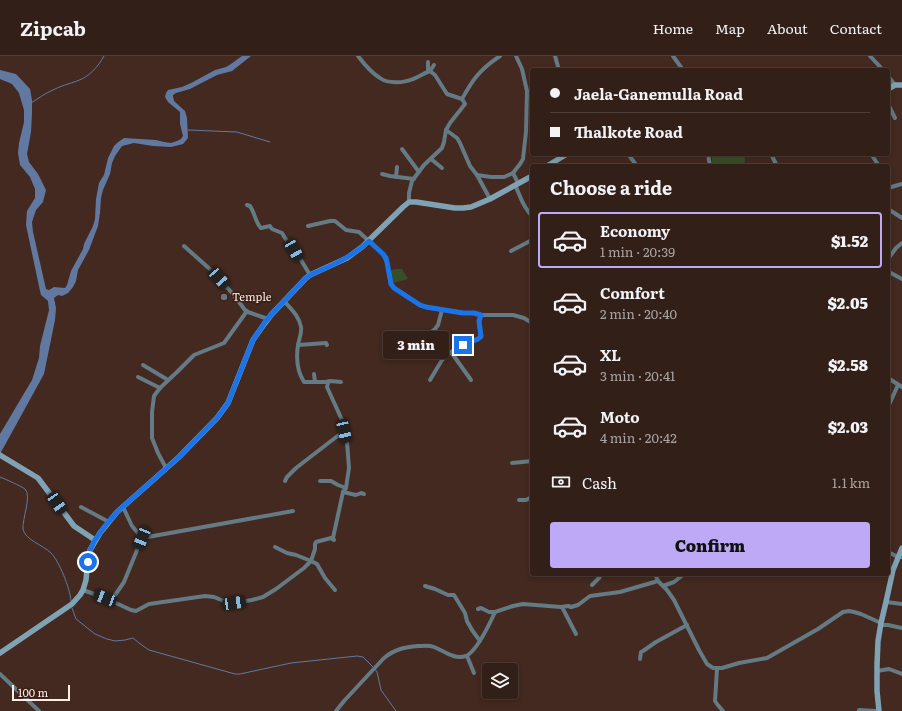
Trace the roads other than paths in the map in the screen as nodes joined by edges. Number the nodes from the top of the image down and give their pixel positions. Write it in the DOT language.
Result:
graph roads {
  1 [pos="358,56"];
  2 [pos="500,56"];
  3 [pos="516,56"];
  4 [pos="555,56"];
  5 [pos="673,56"];
  6 [pos="870,56"];
  7 [pos="495,58"];
  8 [pos="428,62"];
  9 [pos="434,66"];
  10 [pos="558,68"];
  11 [pos="682,68"];
  12 [pos="881,68"];
  13 [pos="430,72"];
  14 [pos="890,79"];
  15 [pos="895,85"];
  16 [pos="902,85"];
  17 [pos="890,88"];
  18 [pos="462,99"];
  19 [pos="890,108"];
  20 [pos="895,118"];
  21 [pos="446,130"];
  22 [pos="402,149"];
  23 [pos="564,156"];
  24 [pos="431,159"];
  25 [pos="551,164"];
  26 [pos="397,167"];
  27 [pos="442,168"];
  28 [pos="419,172"];
  29 [pos="513,173"];
  30 [pos="382,174"];
  31 [pos="477,175"];
  32 [pos="396,177"];
  33 [pos="530,177"];
  34 [pos="414,179"];
  35 [pos="516,184"];
  36 [pos="902,184"];
  37 [pos="890,187"];
  38 [pos="490,199"];
  39 [pos="409,202"];
  40 [pos="247,205"];
  41 [pos="890,210"];
  42 [pos="530,214"];
  43 [pos="902,218"];
  44 [pos="308,226"];
  45 [pos="369,241"];
  46 [pos="530,241"];
  47 [pos="902,243"];
  48 [pos="184,246"];
  49 [pos="511,251"];
  50 [pos="890,256"];
  51 [pos="890,272"];
  52 [pos="310,275"];
  53 [pos="902,279"];
  54 [pos="284,301"];
  55 [pos="442,310"];
  56 [pos="247,311"];
  57 [pos="481,315"];
  58 [pos="268,319"];
  59 [pos="530,322"];
  60 [pos="298,345"];
  61 [pos="327,345"];
  62 [pos="451,352"];
  63 [pos="400,355"];
  64 [pos="143,365"];
  65 [pos="314,374"];
  66 [pos="138,377"];
  67 [pos="890,379"];
  68 [pos="168,380"];
  69 [pos="430,380"];
  70 [pos="471,380"];
  71 [pos="316,382"];
  72 [pos="326,382"];
  73 [pos="341,382"];
  74 [pos="900,386"];
  75 [pos="160,388"];
  76 [pos="890,404"];
  77 [pos="344,431"];
  78 [pos="1,456"];
  79 [pos="530,461"];
  80 [pos="512,463"];
  81 [pos="166,468"];
  82 [pos="285,481"];
  83 [pos="320,481"];
  84 [pos="345,490"];
  85 [pos="364,494"];
  86 [pos="530,498"];
  87 [pos="519,500"];
  88 [pos="81,507"];
  89 [pos="123,507"];
  90 [pos="292,511"];
  91 [pos="109,522"];
  92 [pos="142,538"];
  93 [pos="95,540"];
  94 [pos="275,547"];
  95 [pos="902,548"];
  96 [pos="890,553"];
  97 [pos="900,557"];
  98 [pos="312,560"];
  99 [pos="600,576"];
  100 [pos="656,576"];
  101 [pos="682,576"];
  102 [pos="658,582"];
  103 [pos="592,585"];
  104 [pos="425,586"];
  105 [pos="663,586"];
  106 [pos="83,590"];
  107 [pos="334,590"];
  108 [pos="111,601"];
  109 [pos="886,602"];
  110 [pos="902,604"];
  111 [pos="562,607"];
  112 [pos="478,609"];
  113 [pos="495,612"];
  114 [pos="881,624"];
  115 [pos="687,625"];
  116 [pos="902,628"];
  117 [pos="576,634"];
  118 [pos="480,641"];
  119 [pos="0,653"];
  120 [pos="467,656"];
  121 [pos="640,658"];
  122 [pos="717,669"];
  123 [pos="877,671"];
  124 [pos="474,673"];
  125 [pos="0,674"];
  126 [pos="902,674"];
  127 [pos="858,710"];
  128 [pos="39,711"];
  129 [pos="336,711"];
  130 [pos="723,711"];
  131 [pos="878,711"];
  1 -- 13 [label="street"];
  2 -- 7 [label="street"];
  3 -- 29 [label="street"];
  4 -- 10 [label="street"];
  5 -- 11 [label="street"];
  6 -- 12 [label="street"];
  7 -- 18 [label="street"];
  8 -- 13 [label="street"];
  9 -- 13 [label="street"];
  13 -- 18 [label="street"];
  14 -- 15 [label="street"];
  15 -- 16 [label="main road"];
  15 -- 17 [label="main road"];
  18 -- 21 [label="street"];
  19 -- 20 [label="street"];
  21 -- 24 [label="street"];
  21 -- 31 [label="street"];
  22 -- 28 [label="street"];
  23 -- 25 [label="main road"];
  24 -- 27 [label="street"];
  24 -- 28 [label="street"];
  26 -- 32 [label="street"];
  28 -- 34 [label="street"];
  29 -- 31 [label="street"];
  29 -- 35 [label="street"];
  30 -- 32 [label="street"];
  31 -- 38 [label="street"];
  32 -- 34 [label="street"];
  33 -- 35 [label="main road"];
  34 -- 39 [label="street"];
  35 -- 38 [label="main road"];
  35 -- 42 [label="street"];
  36 -- 37 [label="street"];
  38 -- 39 [label="main road"];
  39 -- 45 [label="main road"];
  40 -- 52 [label="street"];
  41 -- 43 [label="street"];
  44 -- 45 [label="street"];
  45 -- 52 [label="main road"];
  45 -- 55 [label="street"];
  46 -- 49 [label="street"];
  47 -- 50 [label="street"];
  48 -- 56 [label="street"];
  51 -- 53 [label="street"];
  52 -- 54 [label="main road"];
  54 -- 58 [label="main road"];
  54 -- 60 [label="street"];
  55 -- 57 [label="street"];
  55 -- 63 [label="street"];
  56 -- 58 [label="street"];
  56 -- 68 [label="street"];
  57 -- 59 [label="street"];
  57 -- 62 [label="street"];
  58 -- 81 [label="main road"];
  60 -- 61 [label="street"];
  60 -- 71 [label="street"];
  62 -- 69 [label="street"];
  62 -- 70 [label="street"];
  64 -- 68 [label="street"];
  65 -- 71 [label="street"];
  66 -- 75 [label="street"];
  67 -- 74 [label="street"];
  68 -- 75 [label="street"];
  71 -- 72 [label="street"];
  72 -- 73 [label="street"];
  72 -- 77 [label="street"];
  74 -- 76 [label="street"];
  75 -- 81 [label="street"];
  77 -- 82 [label="street"];
  77 -- 84 [label="street"];
  78 -- 93 [label="main road"];
  79 -- 80 [label="street"];
  81 -- 89 [label="main road"];
  83 -- 84 [label="street"];
  84 -- 85 [label="street"];
  84 -- 98 [label="street"];
  86 -- 87 [label="street"];
  88 -- 91 [label="street"];
  89 -- 91 [label="main road"];
  89 -- 92 [label="street"];
  90 -- 92 [label="street"];
  91 -- 93 [label="main road"];
  92 -- 108 [label="street"];
  93 -- 106 [label="main road"];
  94 -- 98 [label="street"];
  95 -- 97 [label="main road"];
  96 -- 97 [label="street"];
  97 -- 109 [label="main road"];
  98 -- 107 [label="street"];
  98 -- 108 [label="street"];
  99 -- 103 [label="street"];
  100 -- 102 [label="street"];
  101 -- 105 [label="street"];
  102 -- 105 [label="street"];
  102 -- 111 [label="street"];
  104 -- 118 [label="street"];
  105 -- 115 [label="street"];
  106 -- 108 [label="street"];
  106 -- 119 [label="main road"];
  109 -- 110 [label="street"];
  109 -- 114 [label="main road"];
  111 -- 113 [label="street"];
  111 -- 117 [label="street"];
  112 -- 113 [label="street"];
  113 -- 118 [label="street"];
  114 -- 116 [label="street"];
  114 -- 122 [label="street"];
  114 -- 123 [label="main road"];
  115 -- 121 [label="street"];
  115 -- 122 [label="street"];
  118 -- 120 [label="street"];
  120 -- 124 [label="street"];
  120 -- 129 [label="street"];
  122 -- 130 [label="street"];
  123 -- 126 [label="street"];
  123 -- 131 [label="main road"];
  125 -- 128 [label="street"];
  127 -- 131 [label="street"];
}
